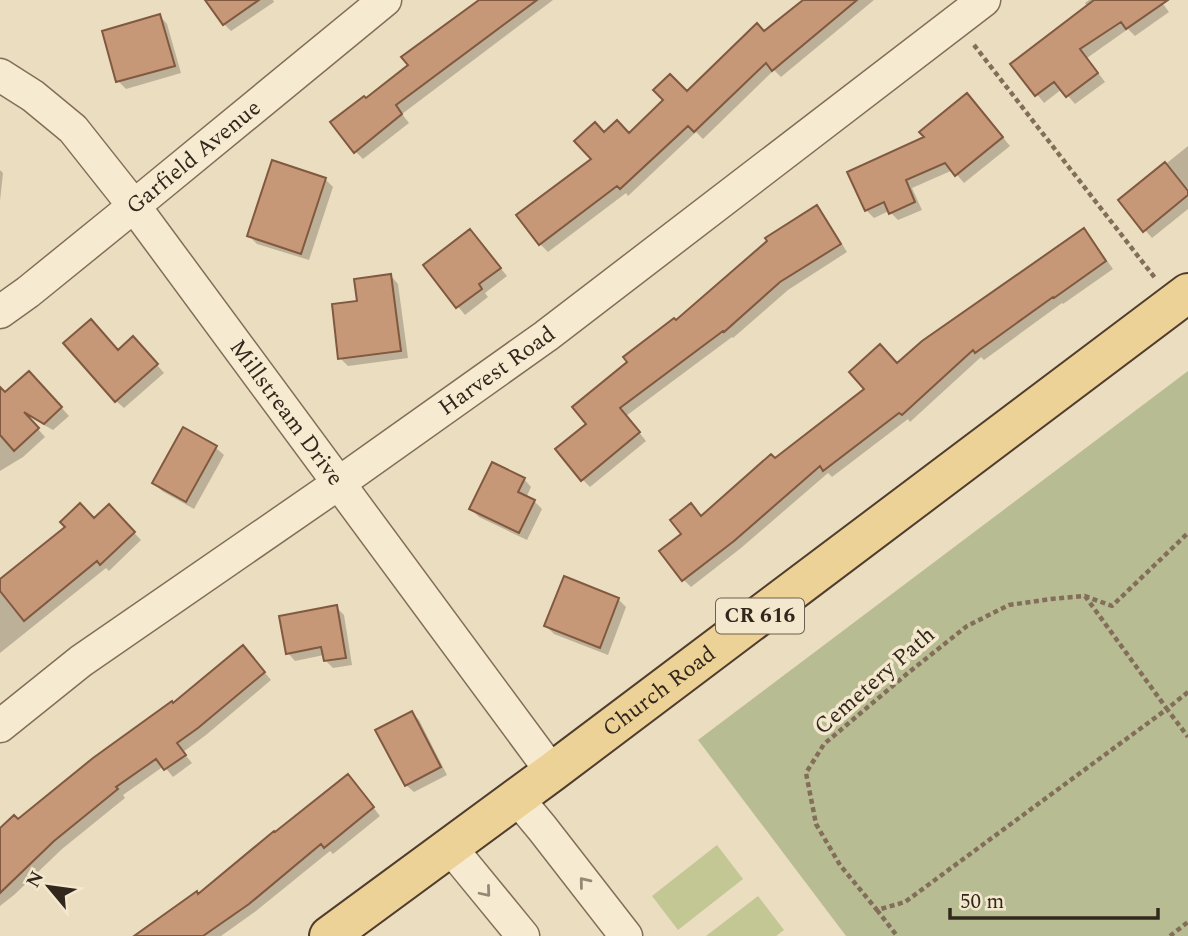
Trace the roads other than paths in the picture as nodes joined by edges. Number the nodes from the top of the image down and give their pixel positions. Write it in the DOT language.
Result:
graph roads {
  1 [pos="385,0"];
  2 [pos="984,0"];
  3 [pos="0,75"];
  4 [pos="134,206"];
  5 [pos="1181,298"];
  6 [pos="0,312"];
  7 [pos="339,483"];
  8 [pos="0,726"];
  9 [pos="552,772"];
  10 [pos="517,798"];
  11 [pos="450,848"];
  12 [pos="329,936"];
  13 [pos="523,936"];
  14 [pos="626,936"];
  1 -- 4 [label="street, Garfield Avenue"];
  2 -- 7 [label="street, Harvest Road"];
  3 -- 4 [label="street, Millstream Drive"];
  4 -- 6 [label="street, Garfield Avenue"];
  4 -- 7 [label="street, Millstream Drive"];
  5 -- 9 [label="main road, Church Road / CR 616"];
  7 -- 8 [label="street, Harvest Road"];
  7 -- 9 [label="street, Millstream Drive"];
  9 -- 10 [label="main road, Church Road / CR 616"];
  10 -- 11 [label="main road, Church Road / CR 616"];
  14 -- 10 [label="street, one-way"];
  11 -- 12 [label="main road, Church Road / CR 616"];
  11 -- 13 [label="street, one-way"];
}
